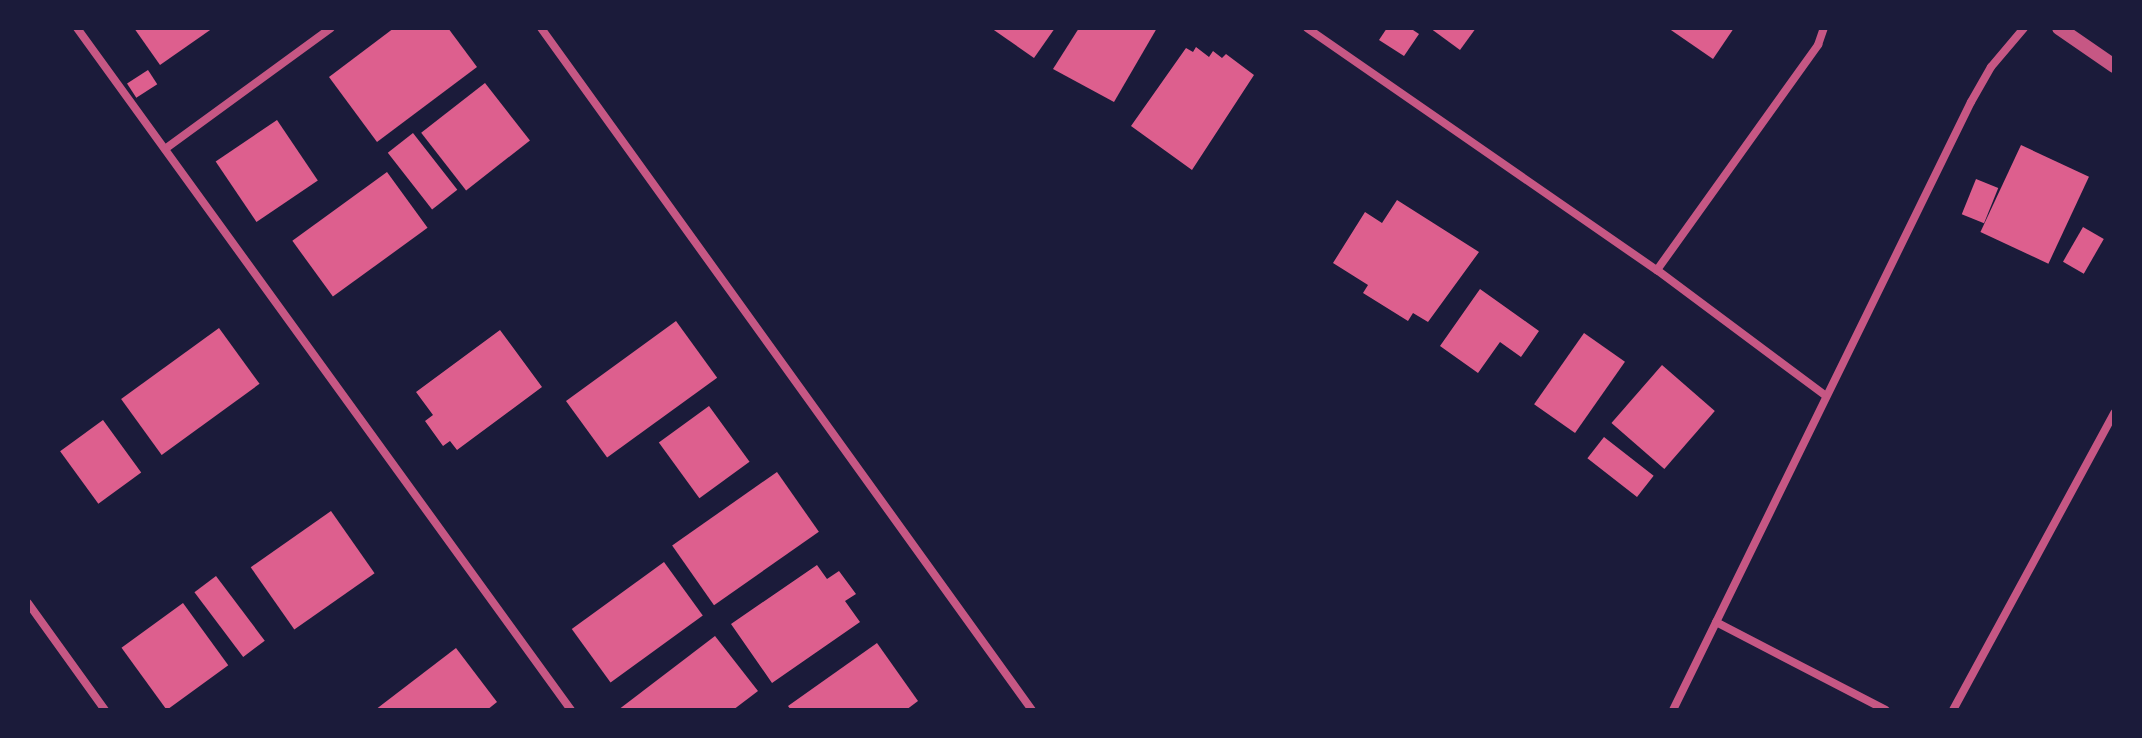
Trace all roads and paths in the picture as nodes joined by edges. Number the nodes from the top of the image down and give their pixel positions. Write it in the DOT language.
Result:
graph roads {
  1 [pos="77,28"];
  2 [pos="331,28"];
  3 [pos="541,28"];
  4 [pos="1307,28"];
  5 [pos="1824,28"];
  6 [pos="2024,28"];
  7 [pos="2059,28"];
  8 [pos="2114,66"];
  9 [pos="165,149"];
  10 [pos="1657,270"];
  11 [pos="1825,395"];
  12 [pos="2114,413"];
  13 [pos="28,603"];
  14 [pos="1716,622"];
  15 [pos="105,710"];
  16 [pos="571,710"];
  17 [pos="1032,710"];
  18 [pos="1673,710"];
  19 [pos="1886,710"];
  20 [pos="1953,710"];
  1 -- 9 [label="street"];
  2 -- 9 [label="street"];
  3 -- 17 [label="street"];
  4 -- 10 [label="street"];
  5 -- 10 [label="street"];
  6 -- 11 [label="street"];
  7 -- 8 [label="street"];
  9 -- 16 [label="street"];
  10 -- 11 [label="street"];
  11 -- 14 [label="street"];
  12 -- 20 [label="street"];
  13 -- 15 [label="street"];
  14 -- 18 [label="street"];
  14 -- 19 [label="street"];
}
